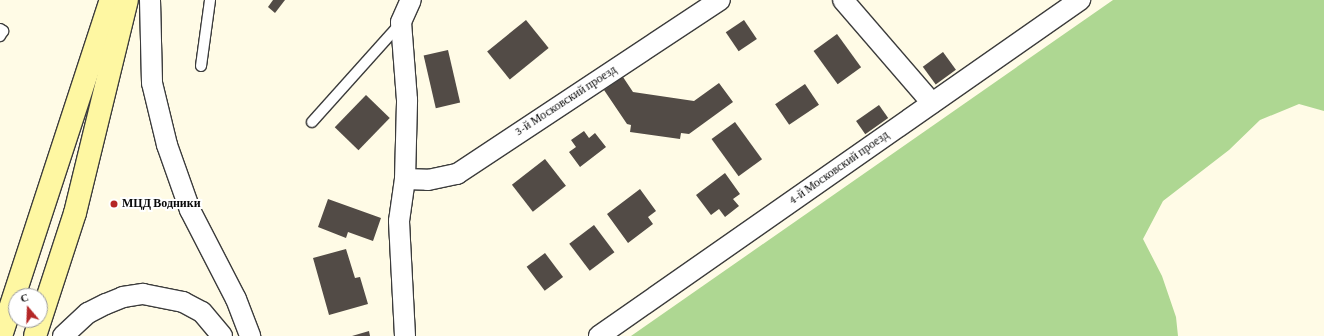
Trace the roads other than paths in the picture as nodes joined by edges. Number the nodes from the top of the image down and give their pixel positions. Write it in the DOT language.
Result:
graph roads {
  1 [pos="128,0"];
  2 [pos="150,0"];
  3 [pos="210,0"];
  4 [pos="411,0"];
  5 [pos="720,0"];
  6 [pos="843,0"];
  7 [pos="1080,0"];
  8 [pos="109,3"];
  9 [pos="401,22"];
  10 [pos="0,29"];
  11 [pos="0,36"];
  12 [pos="201,66"];
  13 [pos="932,103"];
  14 [pos="312,122"];
  15 [pos="404,179"];
  16 [pos="1,336"];
  17 [pos="35,336"];
  18 [pos="63,336"];
  19 [pos="222,336"];
  20 [pos="250,336"];
  21 [pos="405,336"];
  22 [pos="599,336"];
  1 -- 17 [label="main road"];
  2 -- 20 [label="street"];
  3 -- 12 [label="lane"];
  4 -- 9 [label="street"];
  5 -- 15 [label="street, 3-й Московский проезд"];
  6 -- 13 [label="street"];
  7 -- 13 [label="street, 4-й Московский проезд"];
  8 -- 16 [label="main road"];
  9 -- 14 [label="lane"];
  9 -- 15 [label="street"];
  10 -- 11 [label="lane"];
  13 -- 22 [label="street, 4-й Московский проезд"];
  15 -- 21 [label="street"];
  18 -- 19 [label="street"];
}
